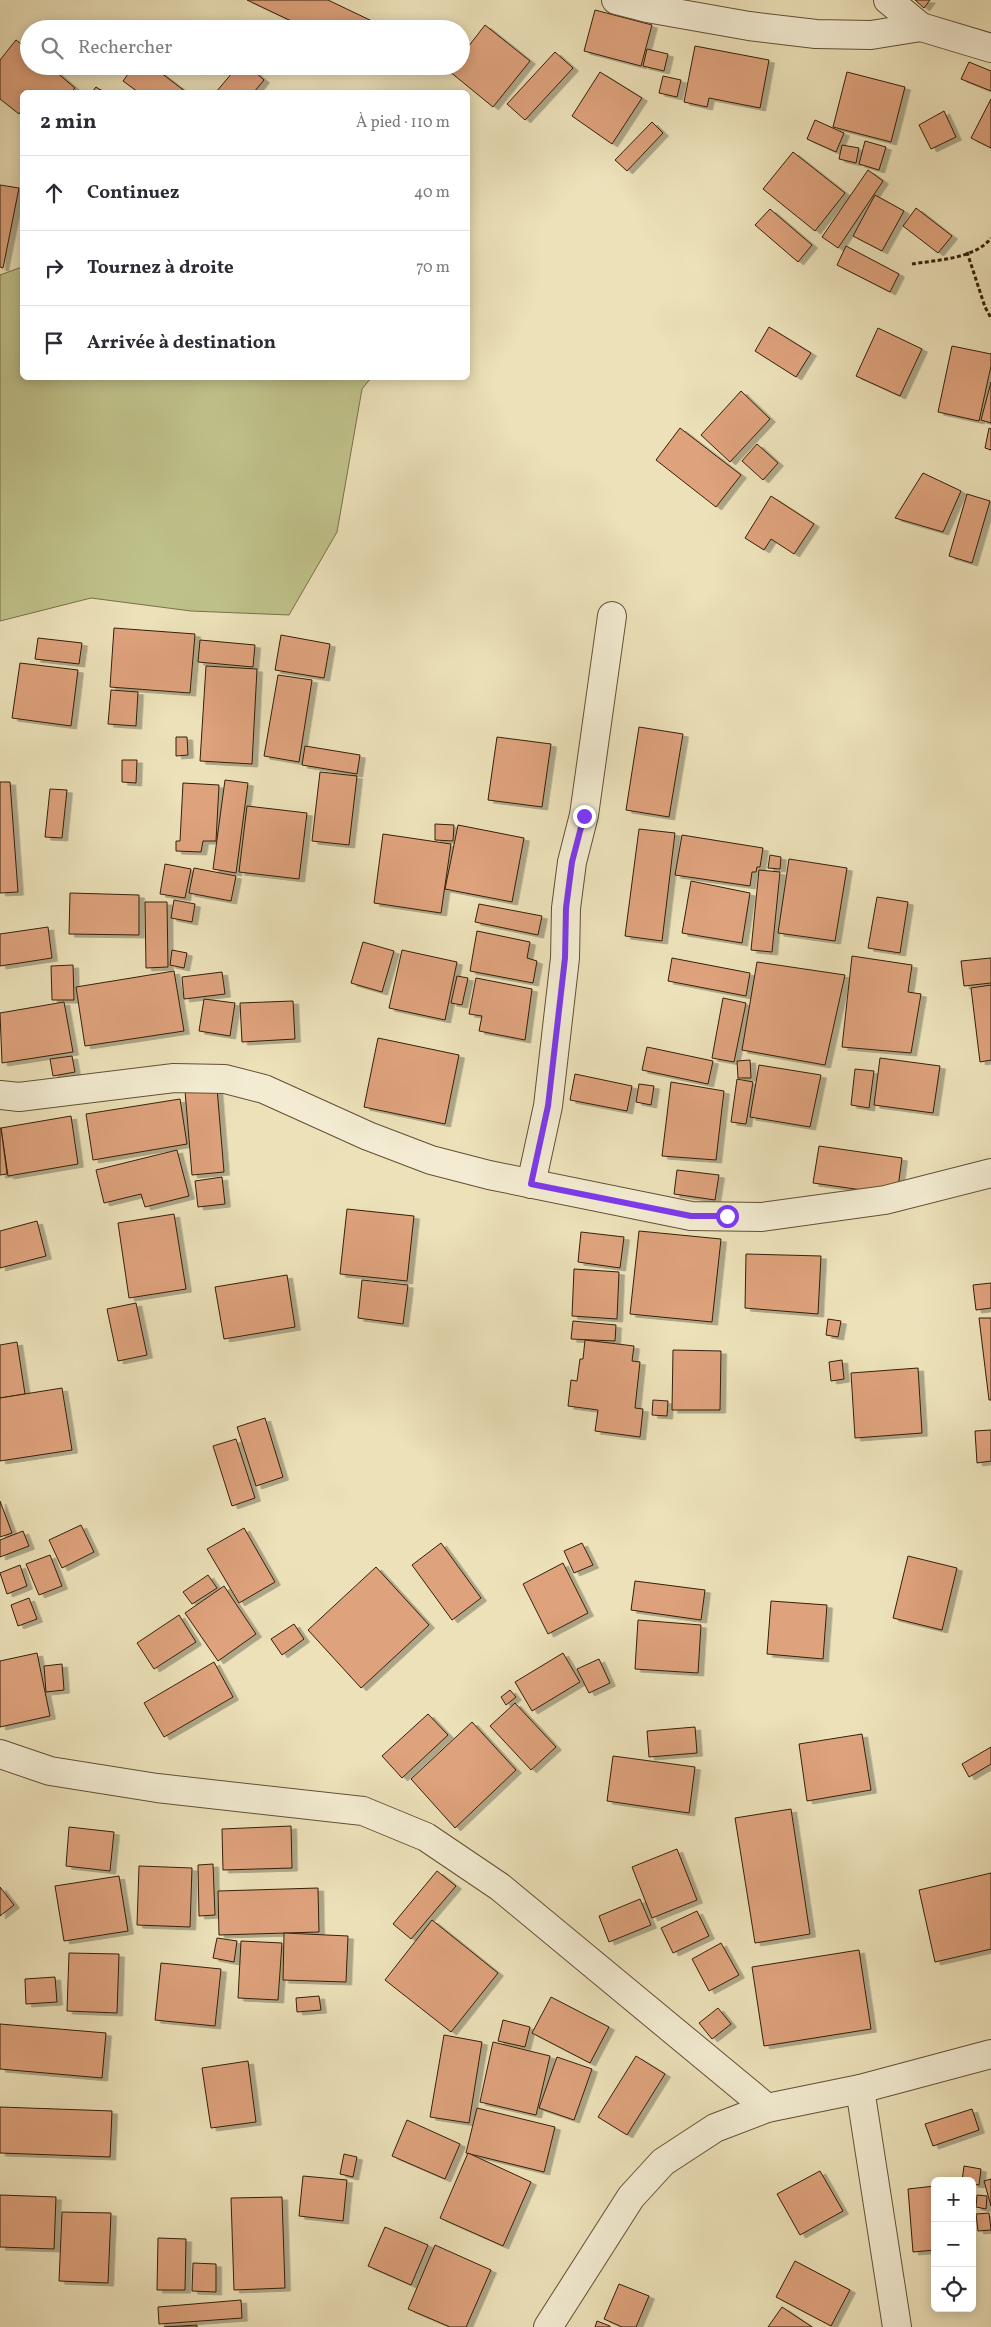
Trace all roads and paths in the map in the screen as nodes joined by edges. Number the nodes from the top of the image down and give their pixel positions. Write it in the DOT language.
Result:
graph roads {
  1 [pos="616,0"];
  2 [pos="888,0"];
  3 [pos="921,26"];
  4 [pos="991,48"];
  5 [pos="991,238"];
  6 [pos="967,252"];
  7 [pos="912,264"];
  8 [pos="991,318"];
  9 [pos="612,616"];
  10 [pos="0,1094"];
  11 [pos="991,1173"];
  12 [pos="531,1184"];
  13 [pos="0,1754"];
  14 [pos="991,2054"];
  15 [pos="860,2089"];
  16 [pos="767,2108"];
  17 [pos="548,2327"];
  18 [pos="897,2327"];
  1 -- 3 [label="street"];
  2 -- 3 [label="street"];
  3 -- 4 [label="street"];
  5 -- 6 [label="path"];
  6 -- 7 [label="path"];
  6 -- 8 [label="path"];
  9 -- 12 [label="street"];
  10 -- 12 [label="street"];
  11 -- 12 [label="street"];
  13 -- 16 [label="street"];
  14 -- 15 [label="street"];
  15 -- 16 [label="street"];
  15 -- 18 [label="street"];
  16 -- 17 [label="street"];
}
